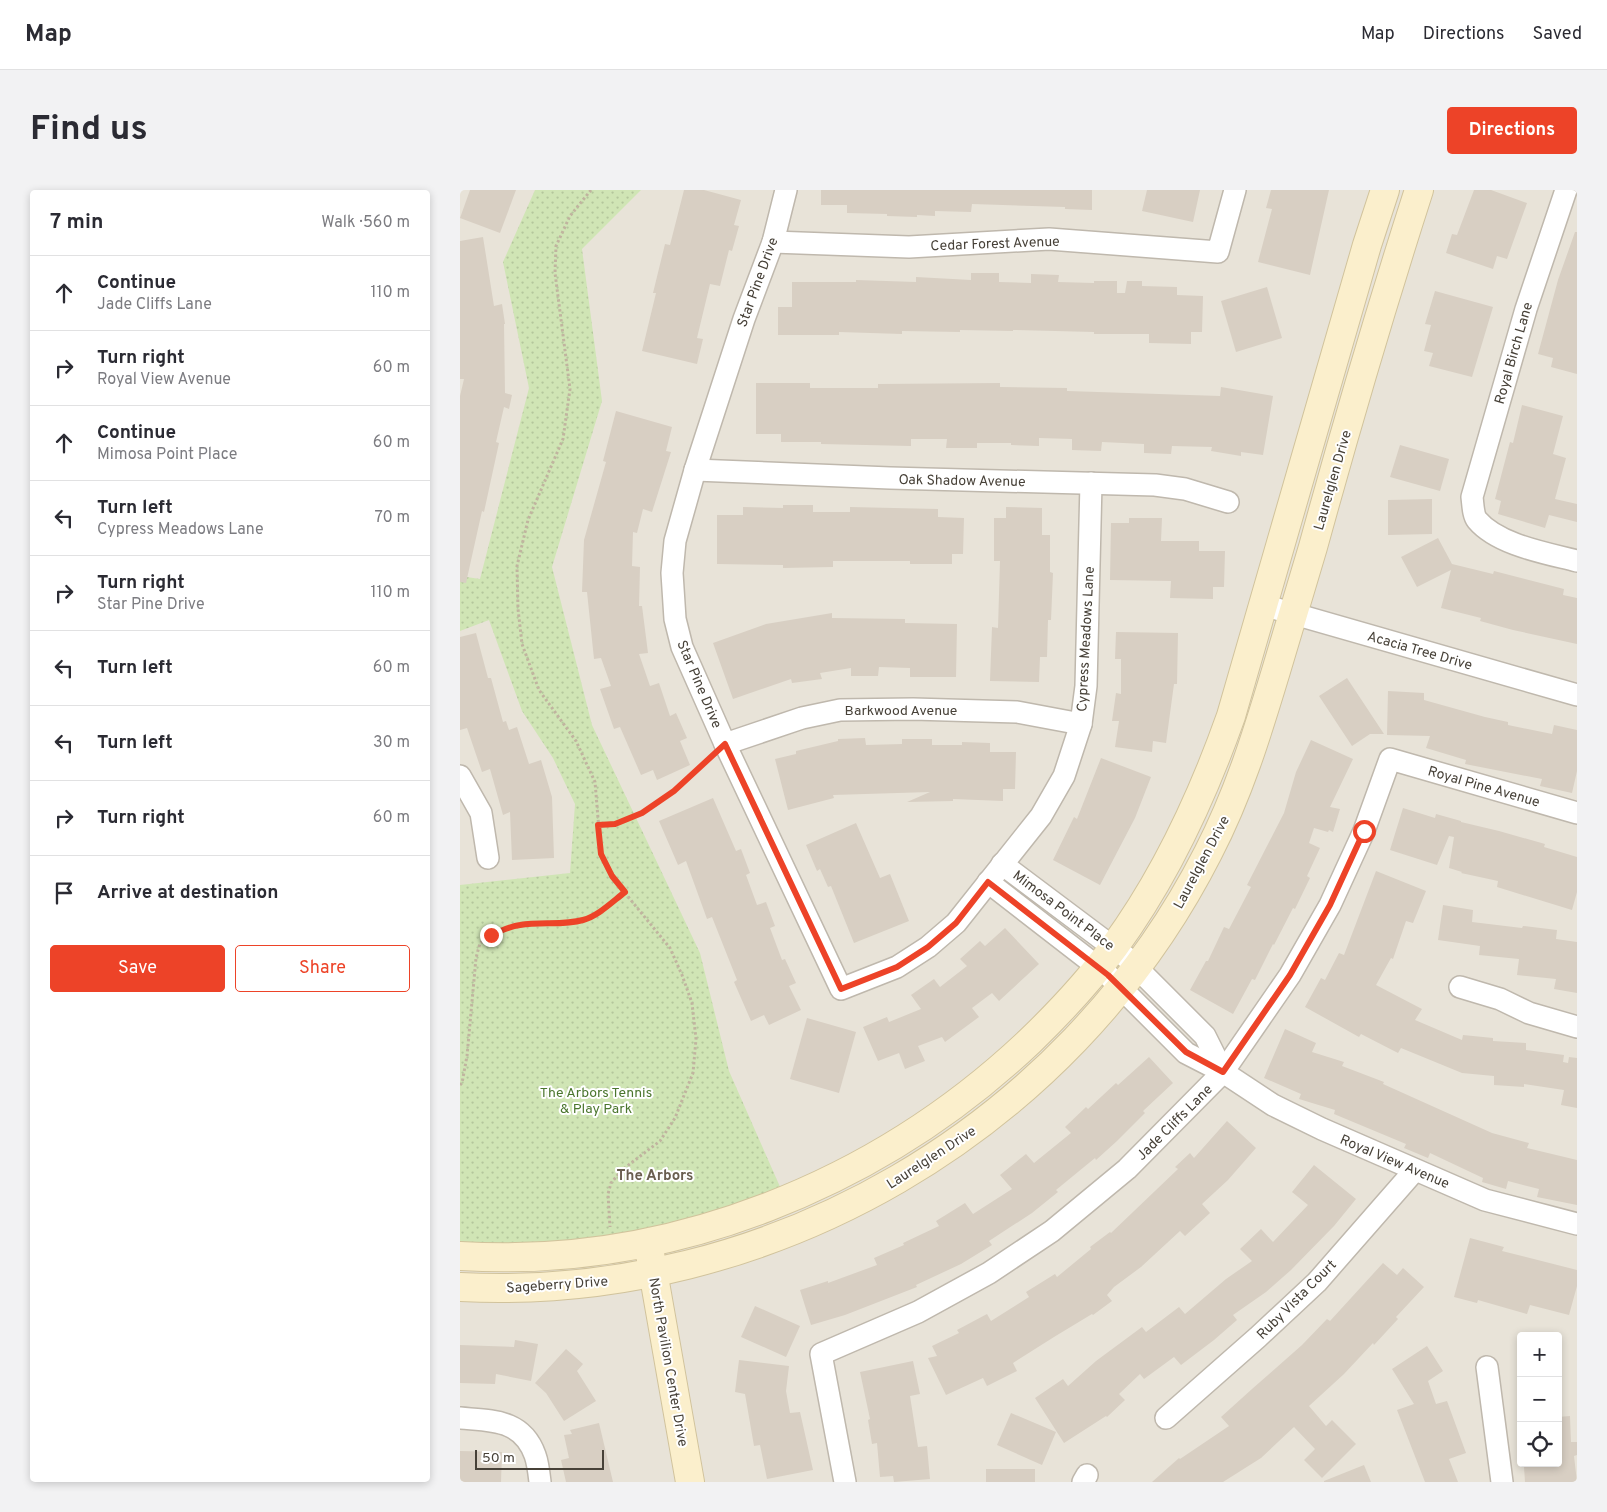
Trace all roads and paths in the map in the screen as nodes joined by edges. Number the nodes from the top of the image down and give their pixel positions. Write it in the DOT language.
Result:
graph roads {
  1 [pos="592,190"];
  2 [pos="786,190"];
  3 [pos="1235,190"];
  4 [pos="1385,190"];
  5 [pos="1419,190"];
  6 [pos="1566,190"];
  7 [pos="772,242"];
  8 [pos="695,470"];
  9 [pos="1090,483"];
  10 [pos="1228,502"];
  11 [pos="1577,561"];
  12 [pos="1263,605"];
  13 [pos="1294,613"];
  14 [pos="1577,695"];
  15 [pos="1081,724"];
  16 [pos="725,744"];
  17 [pos="1390,758"];
  18 [pos="463,788"];
  19 [pos="1577,813"];
  20 [pos="598,825"];
  21 [pos="488,858"];
  22 [pos="1002,864"];
  23 [pos="988,882"];
  24 [pos="625,892"];
  25 [pos="1117,967"];
  26 [pos="1460,987"];
  27 [pos="841,989"];
  28 [pos="1577,1027"];
  29 [pos="1223,1072"];
  30 [pos="460,1085"];
  31 [pos="1415,1170"];
  32 [pos="1577,1224"];
  33 [pos="611,1235"];
  34 [pos="648,1242"];
  35 [pos="460,1256"];
  36 [pos="654,1272"];
  37 [pos="460,1287"];
  38 [pos="1487,1367"];
  39 [pos="460,1418"];
  40 [pos="1166,1418"];
  41 [pos="540,1482"];
  42 [pos="690,1482"];
  43 [pos="845,1482"];
  44 [pos="1502,1482"];
  1 -- 20 [label="path"];
  2 -- 7 [label="street, Star Pine Drive"];
  3 -- 7 [label="street, Cedar Forest Avenue"];
  4 -- 12 [label="street, Laurelglen Drive"];
  5 -- 13 [label="street, Laurelglen Drive"];
  6 -- 11 [label="street, Royal Birch Lane"];
  7 -- 8 [label="street, Star Pine Drive"];
  8 -- 9 [label="street, Oak Shadow Avenue"];
  8 -- 16 [label="street, Star Pine Drive"];
  9 -- 10 [label="street, Oak Shadow Avenue"];
  9 -- 15 [label="street, Cypress Meadows Lane"];
  12 -- 13 [label="street, Acacia Tree Drive"];
  12 -- 25 [label="street, Laurelglen Drive"];
  13 -- 14 [label="street, Acacia Tree Drive"];
  13 -- 25 [label="street, Laurelglen Drive"];
  15 -- 16 [label="street, Barkwood Avenue"];
  15 -- 22 [label="street, Cypress Meadows Lane"];
  16 -- 20 [label="path"];
  16 -- 27 [label="street, Star Pine Drive"];
  17 -- 19 [label="street, Royal Pine Avenue"];
  17 -- 29 [label="street, Jade Cliffs Lane"];
  18 -- 21 [label="street"];
  20 -- 24 [label="path"];
  22 -- 23 [label="street, Cypress Meadows Lane"];
  22 -- 25 [label="street, Mimosa Point Place"];
  23 -- 25 [label="street, Mimosa Point Place"];
  23 -- 27 [label="street, Cypress Meadows Lane"];
  24 -- 30 [label="path"];
  24 -- 33 [label="path"];
  25 -- 29 [label="street, Royal View Avenue"];
  25 -- 34 [label="street, Laurelglen Drive"];
  25 -- 36 [label="street, Laurelglen Drive"];
  26 -- 28 [label="street"];
  29 -- 31 [label="street, Royal View Avenue"];
  29 -- 43 [label="street, Jade Cliffs Lane"];
  31 -- 32 [label="street, Royal View Avenue"];
  31 -- 40 [label="street, Ruby Vista Court"];
  34 -- 35 [label="street"];
  34 -- 36 [label="street, North Pavilion Center Drive"];
  36 -- 37 [label="street, Sageberry Drive"];
  36 -- 42 [label="street, North Pavilion Center Drive"];
  38 -- 44 [label="street"];
  39 -- 41 [label="street"];
}
